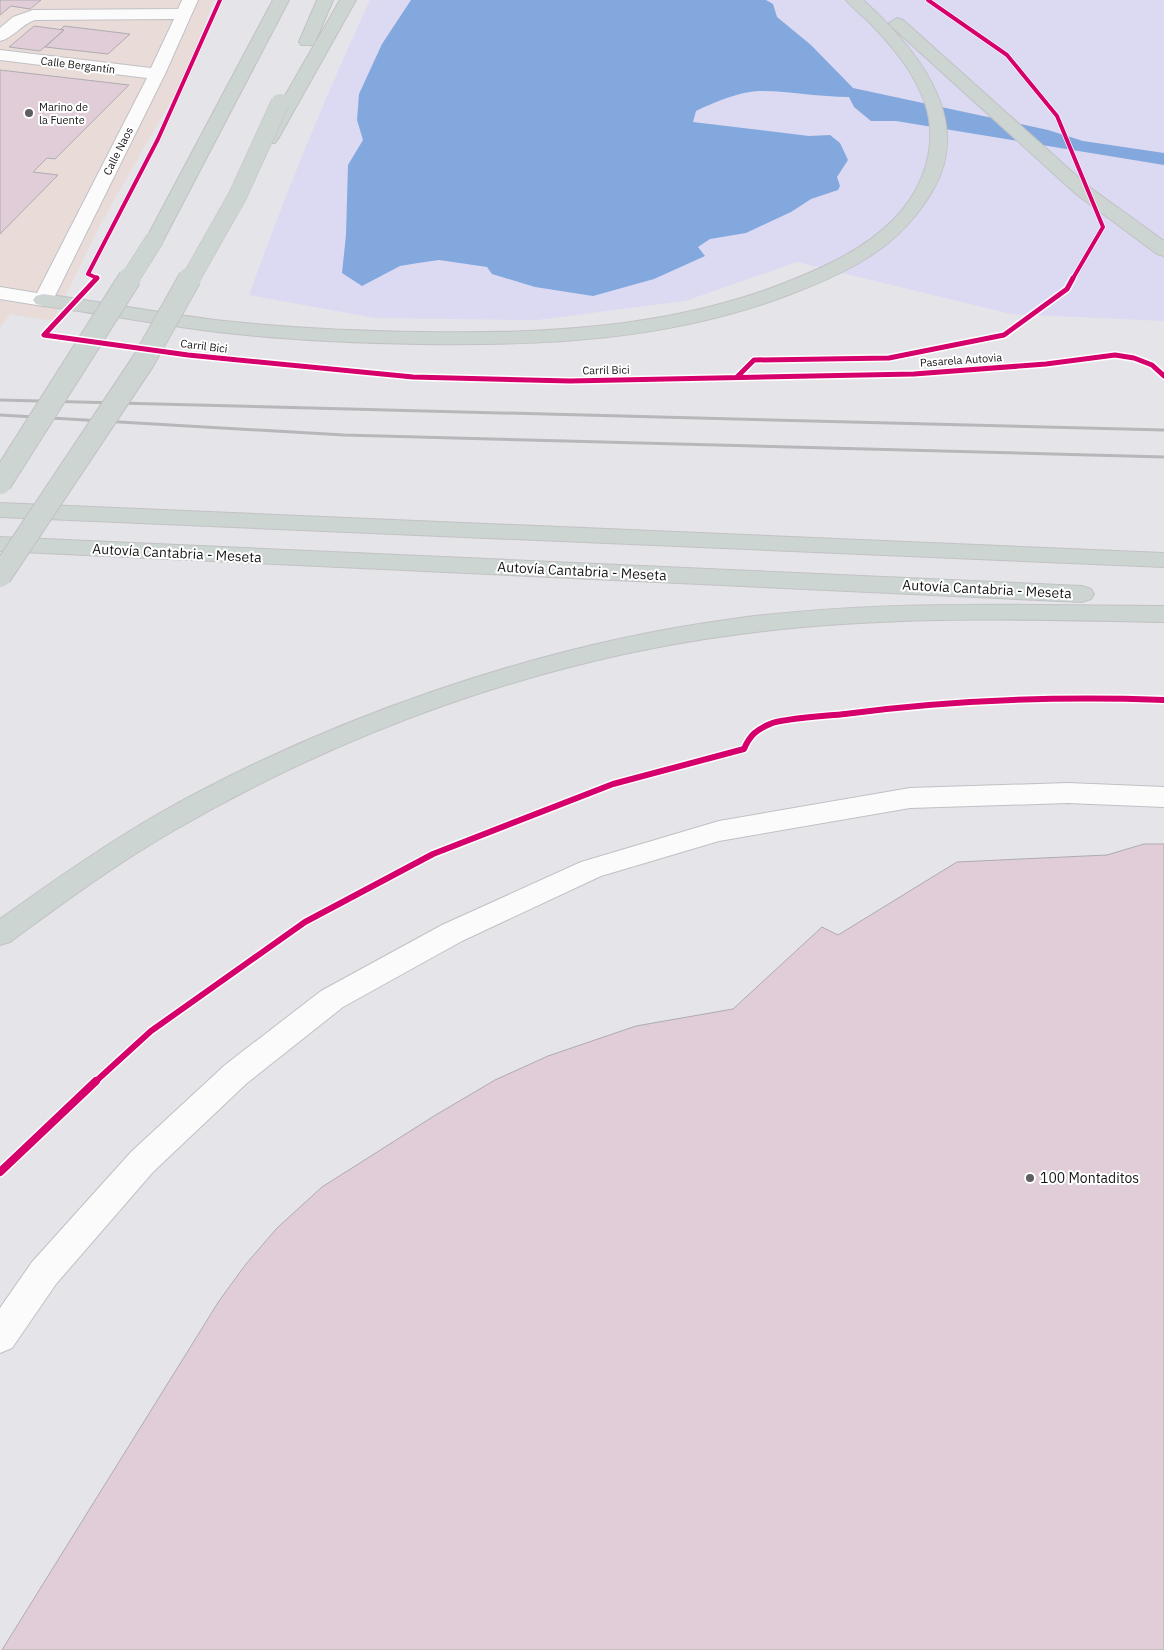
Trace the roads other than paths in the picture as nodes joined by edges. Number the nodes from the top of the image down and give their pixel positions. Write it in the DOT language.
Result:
graph roads {
  1 [pos="281,0"];
  2 [pos="325,0"];
  3 [pos="348,0"];
  4 [pos="854,0"];
  5 [pos="864,0"];
  6 [pos="187,7"];
  7 [pos="0,36"];
  8 [pos="0,55"];
  9 [pos="157,74"];
  10 [pos="285,103"];
  11 [pos="155,239"];
  12 [pos="1164,250"];
  13 [pos="0,293"];
  14 [pos="43,300"];
  15 [pos="0,450"];
  16 [pos="0,483"];
  17 [pos="0,503"];
  18 [pos="0,510"];
  19 [pos="277,521"];
  20 [pos="28,535"];
  21 [pos="0,544"];
  22 [pos="0,559"];
  23 [pos="327,560"];
  24 [pos="1164,560"];
  25 [pos="0,576"];
  26 [pos="0,583"];
  27 [pos="1164,598"];
  28 [pos="1164,614"];
  29 [pos="1164,797"];
  30 [pos="0,934"];
  31 [pos="0,1337"];
  1 -- 11 [label="highway"];
  2 -- 10 [label="highway"];
  3 -- 10 [label="highway"];
  4 -- 14 [label="highway"];
  5 -- 12 [label="highway"];
  6 -- 7 [label="street"];
  6 -- 9 [label="street, Calle Naos"];
  8 -- 9 [label="street, Calle Bergantín"];
  9 -- 14 [label="street, Calle Naos"];
  10 -- 20 [label="highway, bridge"];
  11 -- 15 [label="highway, bridge"];
  11 -- 16 [label="highway, bridge"];
  13 -- 14 [label="street"];
  17 -- 19 [label="highway"];
  18 -- 19 [label="highway"];
  19 -- 24 [label="highway"];
  20 -- 25 [label="highway, bridge"];
  20 -- 26 [label="highway, bridge"];
  21 -- 23 [label="highway, Autovía Cantabria - Meseta"];
  22 -- 23 [label="highway"];
  23 -- 27 [label="highway, Autovía Cantabria - Meseta"];
  28 -- 30 [label="highway"];
  29 -- 31 [label="street"];
}
